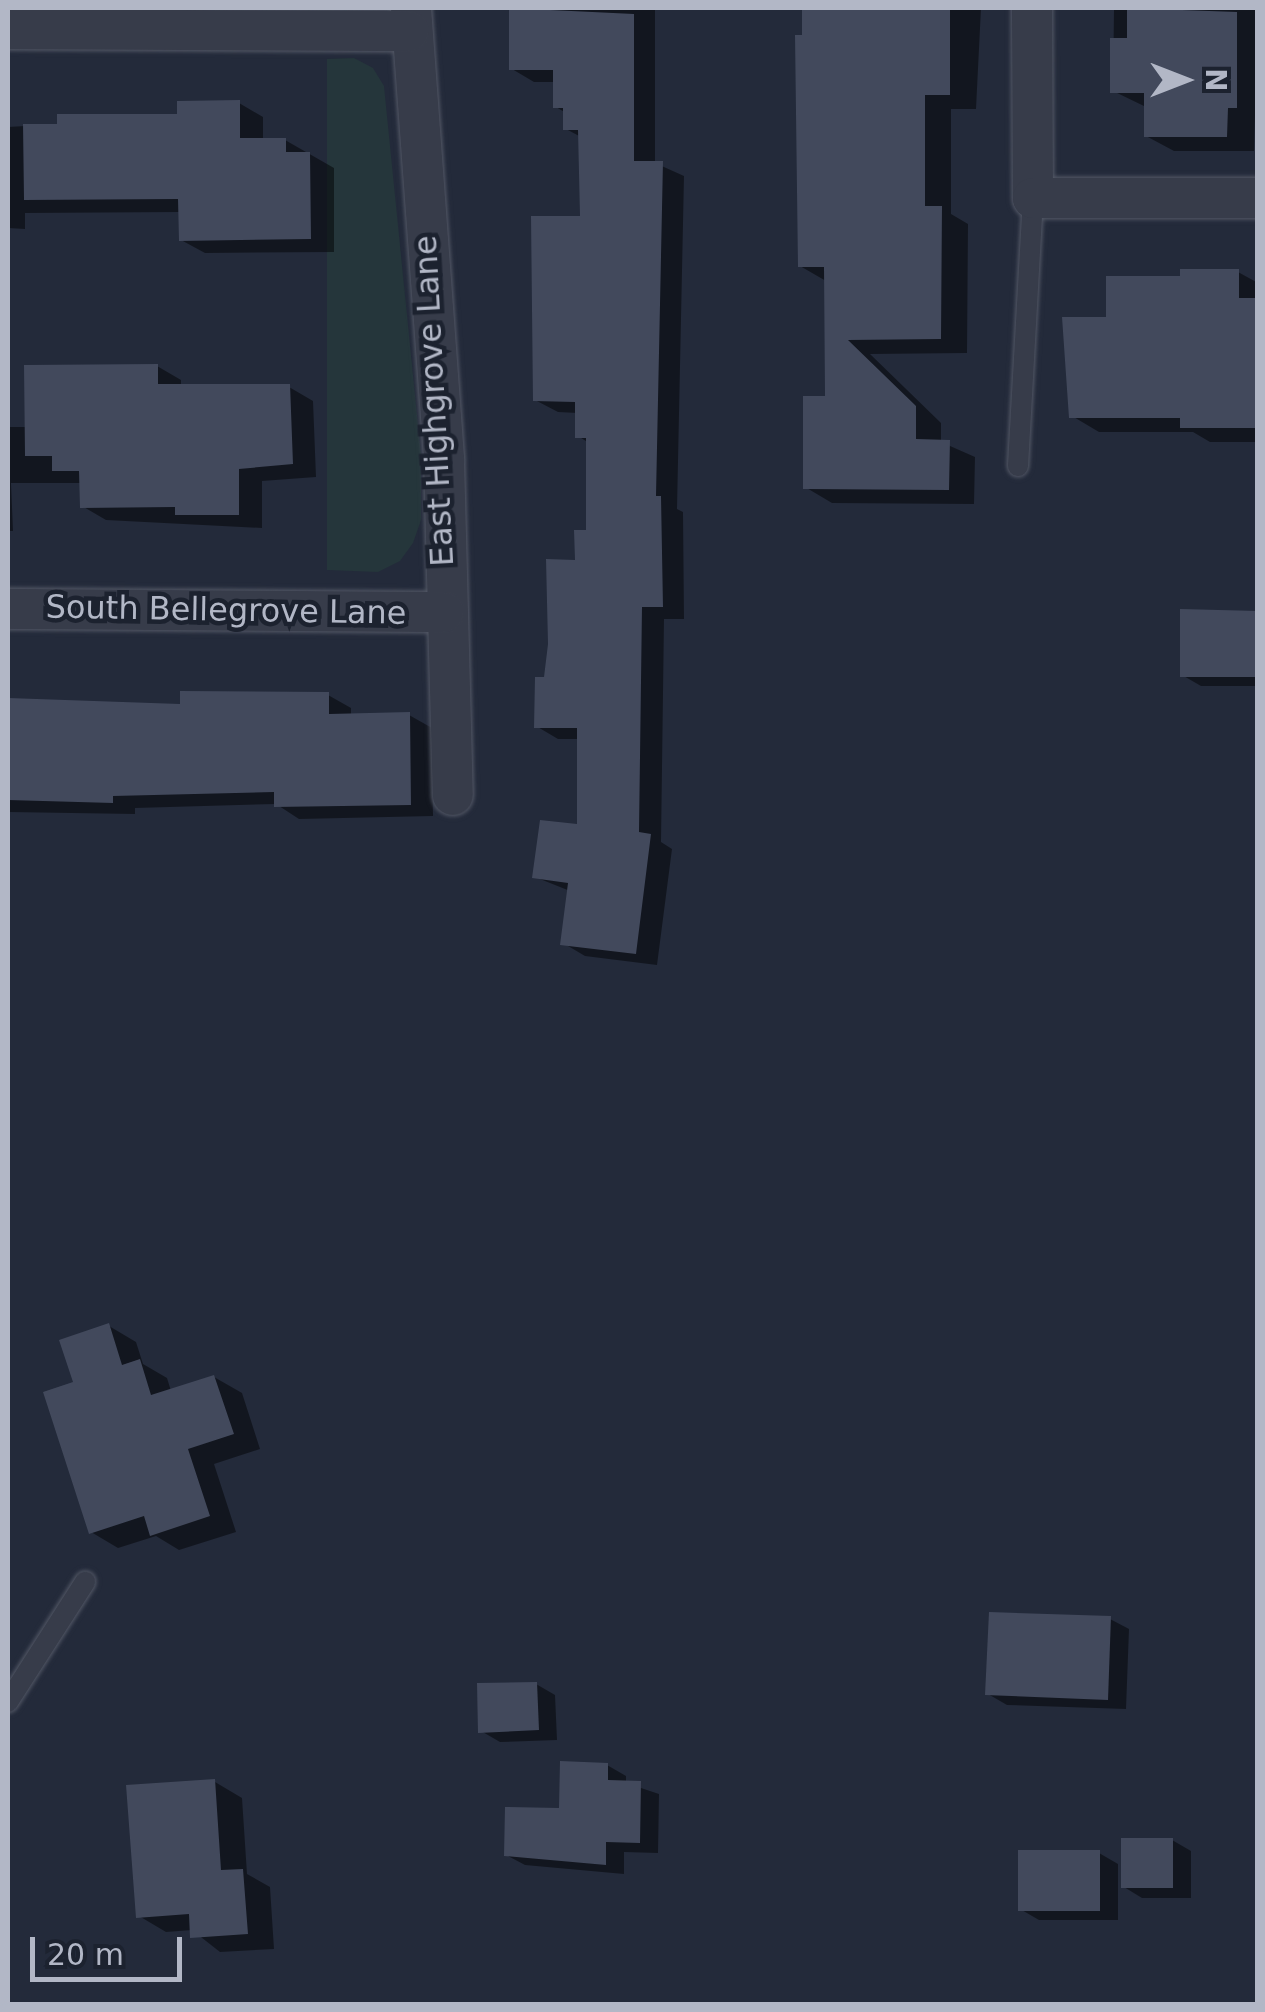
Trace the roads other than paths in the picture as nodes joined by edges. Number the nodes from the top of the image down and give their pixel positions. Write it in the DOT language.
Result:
graph roads {
  1 [pos="1032,8"];
  2 [pos="410,19"];
  3 [pos="8,29"];
  4 [pos="1033,198"];
  5 [pos="1258,198"];
  6 [pos="1018,466"];
  7 [pos="8,609"];
  8 [pos="444,612"];
  9 [pos="453,795"];
  10 [pos="86,1582"];
  11 [pos="8,1702"];
  1 -- 4 [label="street"];
  2 -- 3 [label="street"];
  2 -- 8 [label="street, East Highgrove Lane"];
  4 -- 5 [label="street"];
  4 -- 6 [label="lane"];
  7 -- 8 [label="street, South Bellegrove Lane"];
  8 -- 9 [label="street, East Highgrove Lane"];
  10 -- 11 [label="lane"];
}
